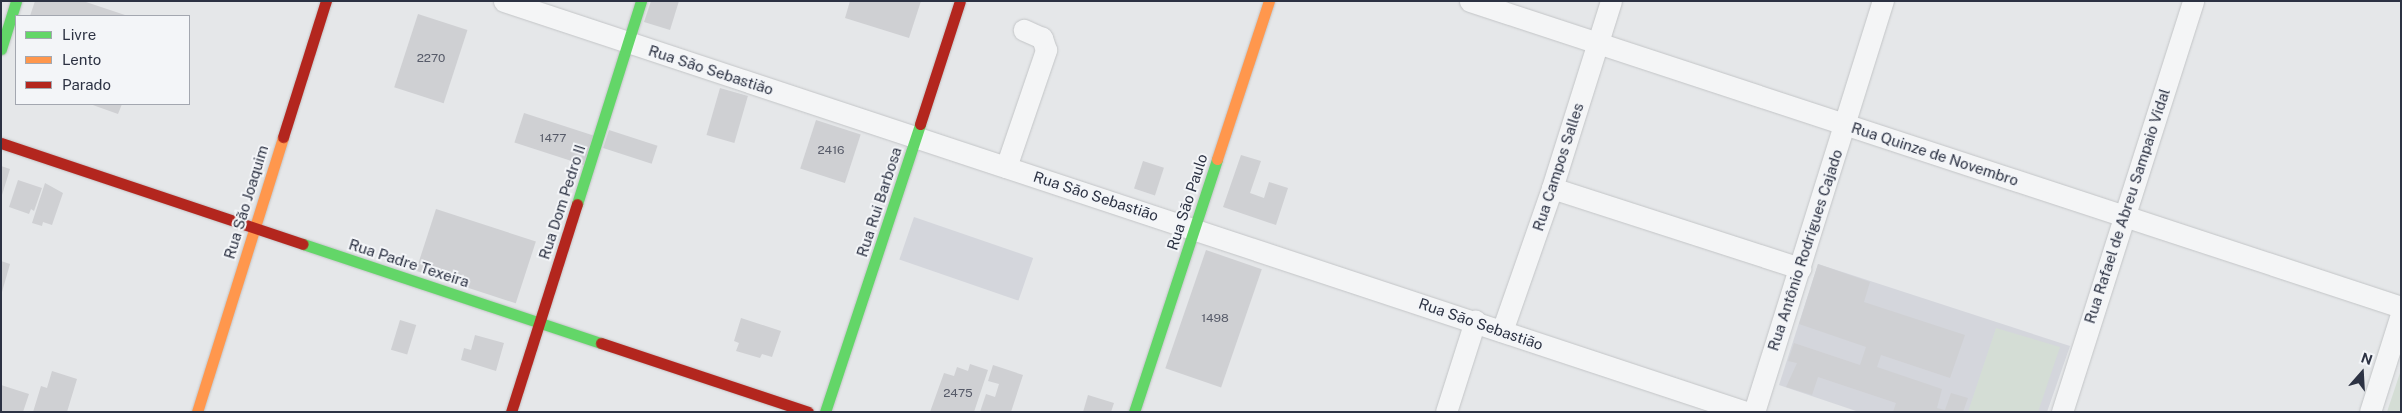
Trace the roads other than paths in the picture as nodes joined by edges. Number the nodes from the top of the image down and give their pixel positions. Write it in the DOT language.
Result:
graph roads {
  1 [pos="16,1"];
  2 [pos="326,1"];
  3 [pos="504,1"];
  4 [pos="641,1"];
  5 [pos="960,1"];
  6 [pos="1269,1"];
  7 [pos="1470,1"];
  8 [pos="1611,1"];
  9 [pos="1883,1"];
  10 [pos="2193,1"];
  11 [pos="1024,30"];
  12 [pos="628,42"];
  13 [pos="1597,44"];
  14 [pos="1,49"];
  15 [pos="1845,125"];
  16 [pos="916,137"];
  17 [pos="1,143"];
  18 [pos="1006,167"];
  19 [pos="1552,188"];
  20 [pos="2123,216"];
  21 [pos="254,225"];
  22 [pos="1194,228"];
  23 [pos="1800,268"];
  24 [pos="2401,307"];
  25 [pos="2401,314"];
  26 [pos="540,321"];
  27 [pos="1475,321"];
  28 [pos="1502,331"];
  29 [pos="197,412"];
  30 [pos="510,412"];
  31 [pos="808,412"];
  32 [pos="825,412"];
  33 [pos="1134,412"];
  34 [pos="1446,412"];
  35 [pos="1745,412"];
  36 [pos="1754,412"];
  37 [pos="2062,412"];
  38 [pos="2370,412"];
  1 -- 14 [label="main road"];
  2 -- 21 [label="main road, Rua São Joaquim"];
  3 -- 12 [label="street, Rua São Sebastião"];
  4 -- 12 [label="main road, Rua Dom Pedro II"];
  5 -- 16 [label="main road, Rua Rui Barbosa"];
  6 -- 22 [label="main road, Rua São Paulo"];
  7 -- 13 [label="street, Rua Quinze de Novembro"];
  8 -- 13 [label="street, Rua Campos Salles"];
  9 -- 15 [label="street, Rua Antônio Rodrigues Cajado"];
  10 -- 20 [label="street, Rua Rafael de Abreu Sampaio Vidal"];
  11 -- 18 [label="street"];
  12 -- 16 [label="street, Rua São Sebastião"];
  12 -- 26 [label="main road, Rua Dom Pedro II"];
  13 -- 15 [label="street, Rua Quinze de Novembro"];
  13 -- 19 [label="street, Rua Campos Salles"];
  15 -- 20 [label="street, Rua Quinze de Novembro"];
  15 -- 23 [label="street, Rua Antônio Rodrigues Cajado"];
  16 -- 18 [label="street, Rua São Sebastião"];
  16 -- 32 [label="main road, Rua Rui Barbosa"];
  17 -- 21 [label="main road, Rua Padre Texeira"];
  18 -- 22 [label="street, Rua São Sebastião"];
  19 -- 23 [label="street"];
  19 -- 28 [label="street, Rua Campos Salles"];
  20 -- 24 [label="street, Rua Quinze de Novembro"];
  20 -- 37 [label="street, Rua Rafael de Abreu Sampaio Vidal"];
  21 -- 26 [label="main road, Rua Padre Texeira"];
  21 -- 29 [label="main road, Rua São Joaquim"];
  22 -- 27 [label="street, Rua São Sebastião"];
  22 -- 33 [label="main road, Rua São Paulo"];
  23 -- 36 [label="street, Rua Antônio Rodrigues Cajado"];
  25 -- 38 [label="street"];
  26 -- 30 [label="main road, Rua Dom Pedro II"];
  26 -- 31 [label="main road, Rua Padre Texeira"];
  27 -- 28 [label="street, Rua São Sebastião"];
  27 -- 34 [label="street"];
  28 -- 35 [label="street, Rua São Sebastião"];
}
